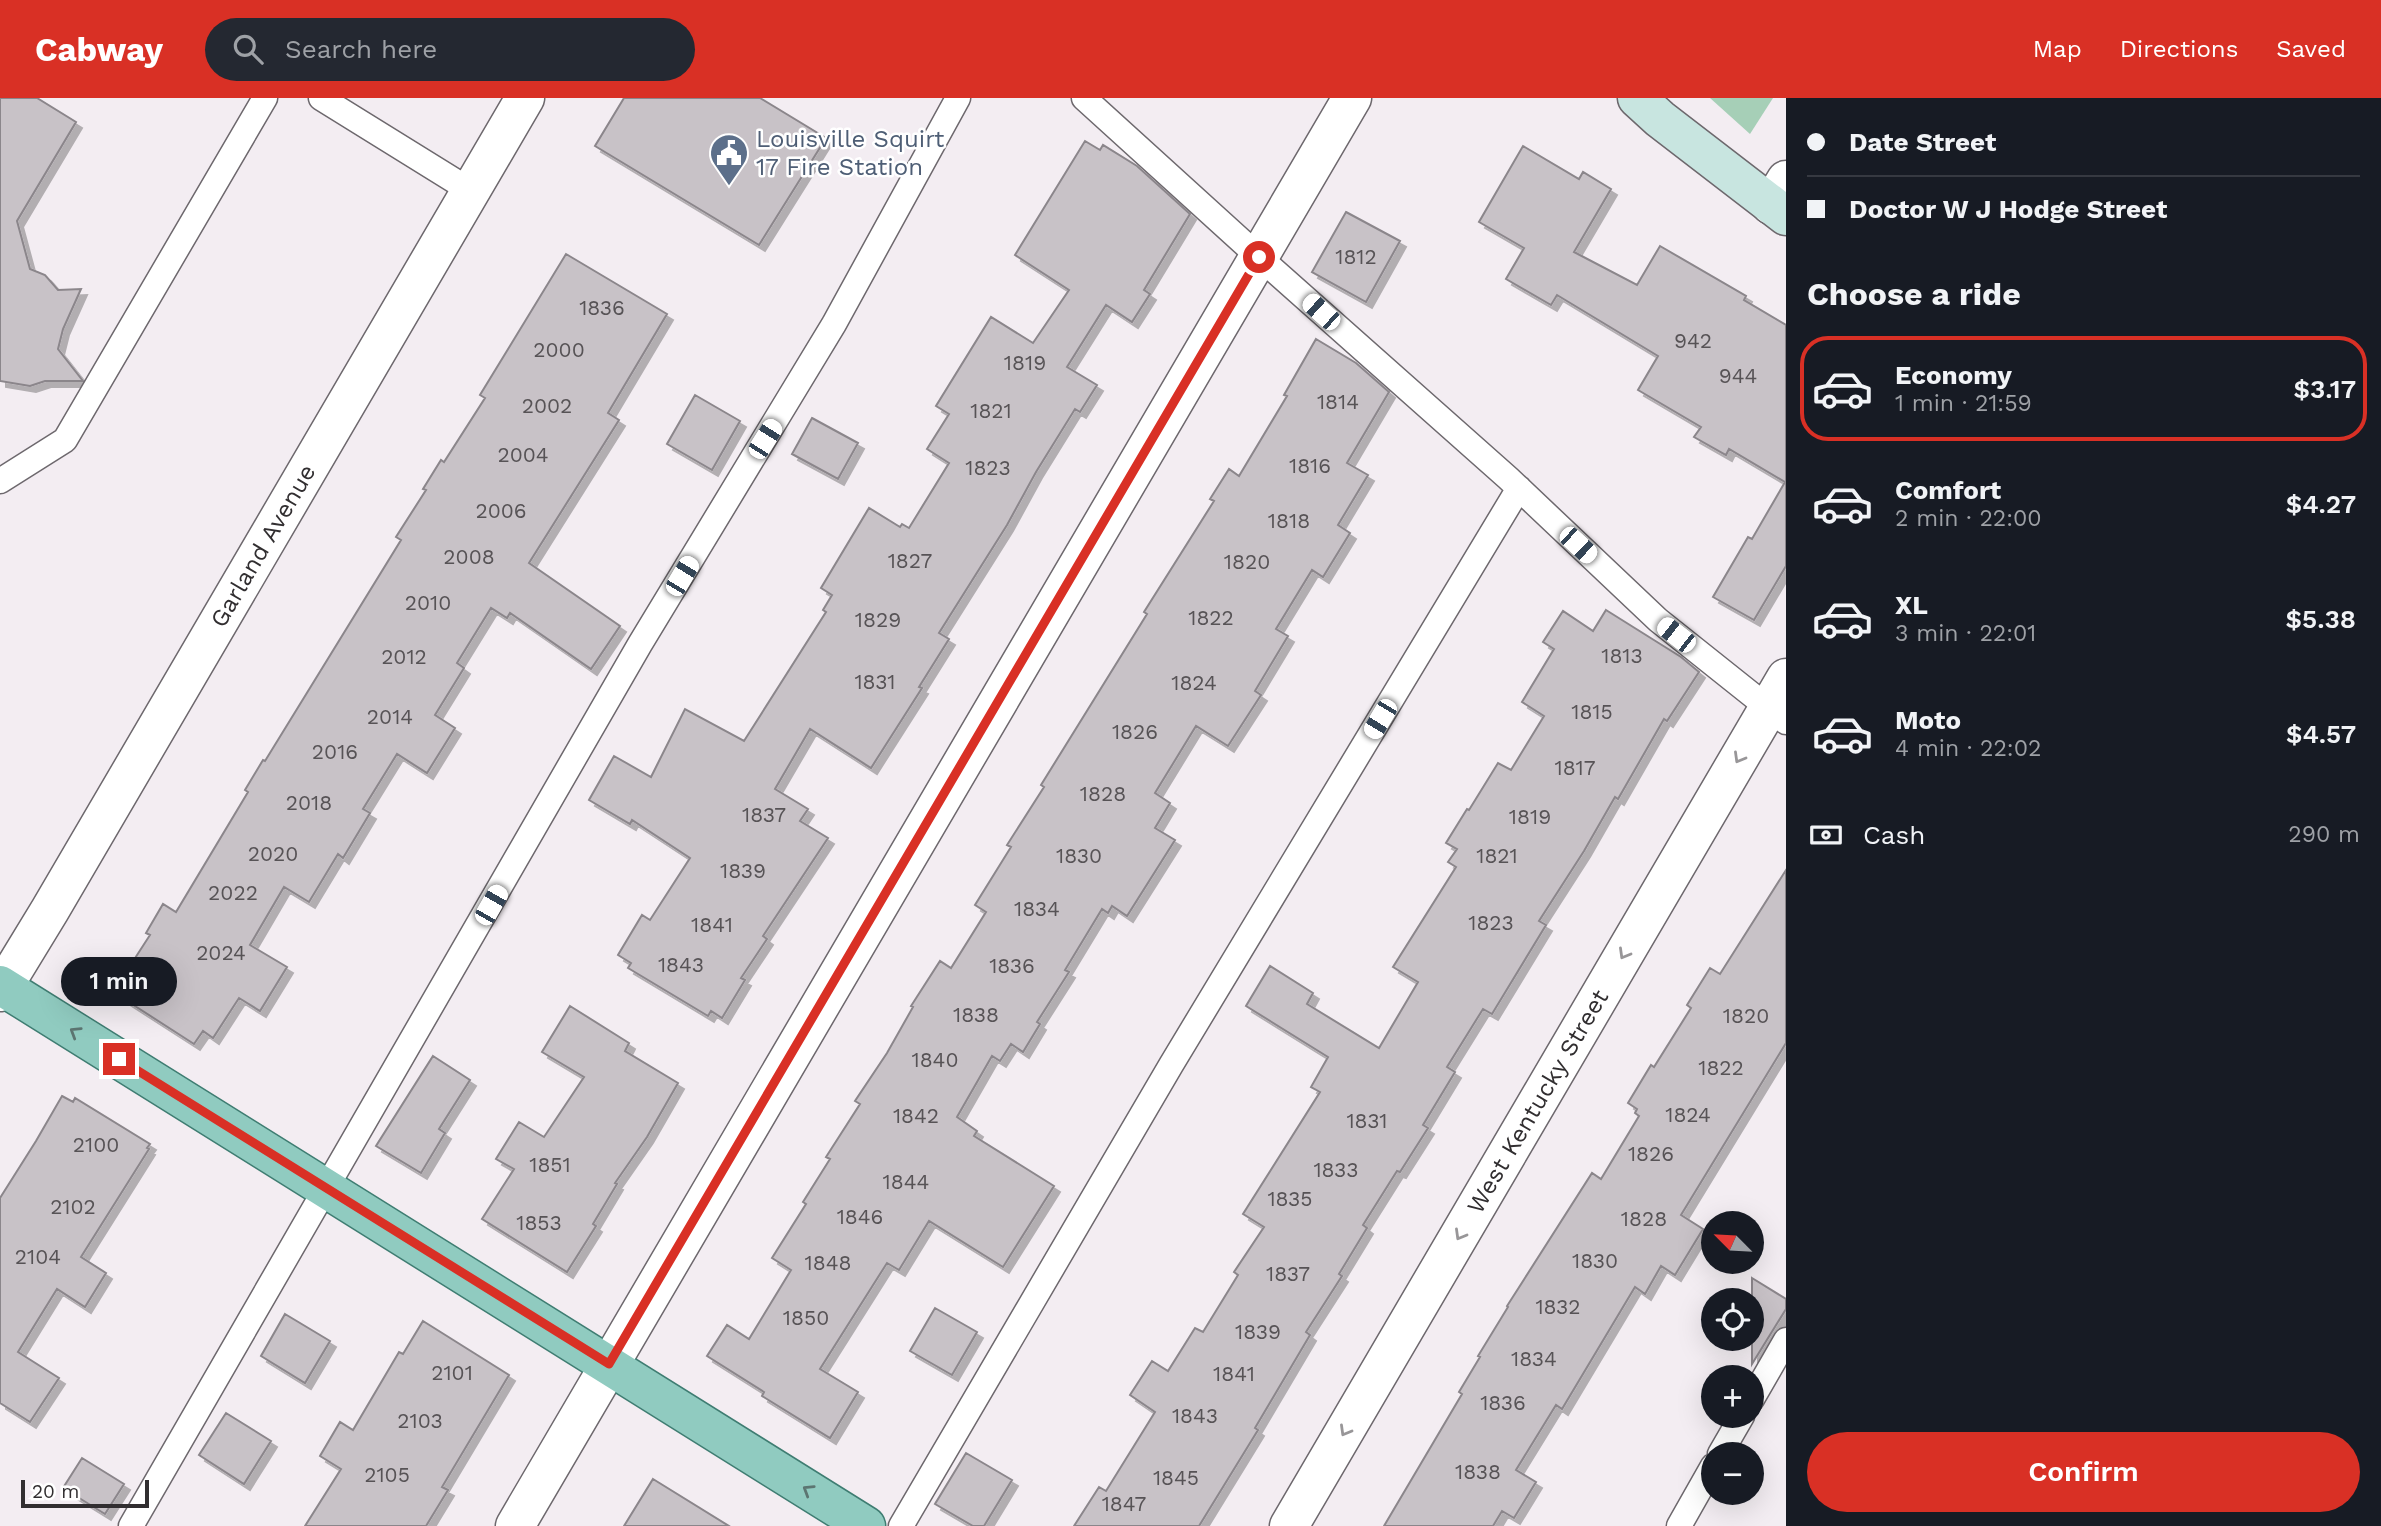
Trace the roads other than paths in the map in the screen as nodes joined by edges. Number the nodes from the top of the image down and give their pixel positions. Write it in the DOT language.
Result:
graph roads {
  1 [pos="265,98"];
  2 [pos="321,98"];
  3 [pos="525,98"];
  4 [pos="958,98"];
  5 [pos="1084,98"];
  6 [pos="1352,98"];
  7 [pos="1637,98"];
  8 [pos="471,191"];
  9 [pos="1781,200"];
  10 [pos="1259,257"];
  11 [pos="0,481"];
  12 [pos="1518,488"];
  13 [pos="1780,702"];
  14 [pos="1,988"];
  15 [pos="327,1189"];
  16 [pos="1786,1340"];
  17 [pos="609,1364"];
  18 [pos="1764,1378"];
  19 [pos="1701,1487"];
  20 [pos="131,1526"];
  21 [pos="516,1526"];
  22 [pos="866,1526"];
  23 [pos="901,1526"];
  24 [pos="1289,1526"];
  25 [pos="1679,1526"];
  1 -- 11 [label="lane"];
  2 -- 8 [label="lane"];
  3 -- 8 [label="street, Garland Avenue"];
  4 -- 15 [label="lane"];
  5 -- 10 [label="lane"];
  6 -- 10 [label="street"];
  7 -- 9 [label="street"];
  8 -- 14 [label="street, Garland Avenue"];
  10 -- 12 [label="lane"];
  10 -- 17 [label="street"];
  12 -- 13 [label="lane"];
  12 -- 23 [label="lane"];
  13 -- 24 [label="street, West Kentucky Street, one-way"];
  15 -- 14 [label="main road, one-way"];
  15 -- 17 [label="main road"];
  15 -- 20 [label="lane"];
  16 -- 18 [label="lane"];
  17 -- 21 [label="street"];
  22 -- 17 [label="main road, one-way"];
  19 -- 25 [label="lane"];
}
